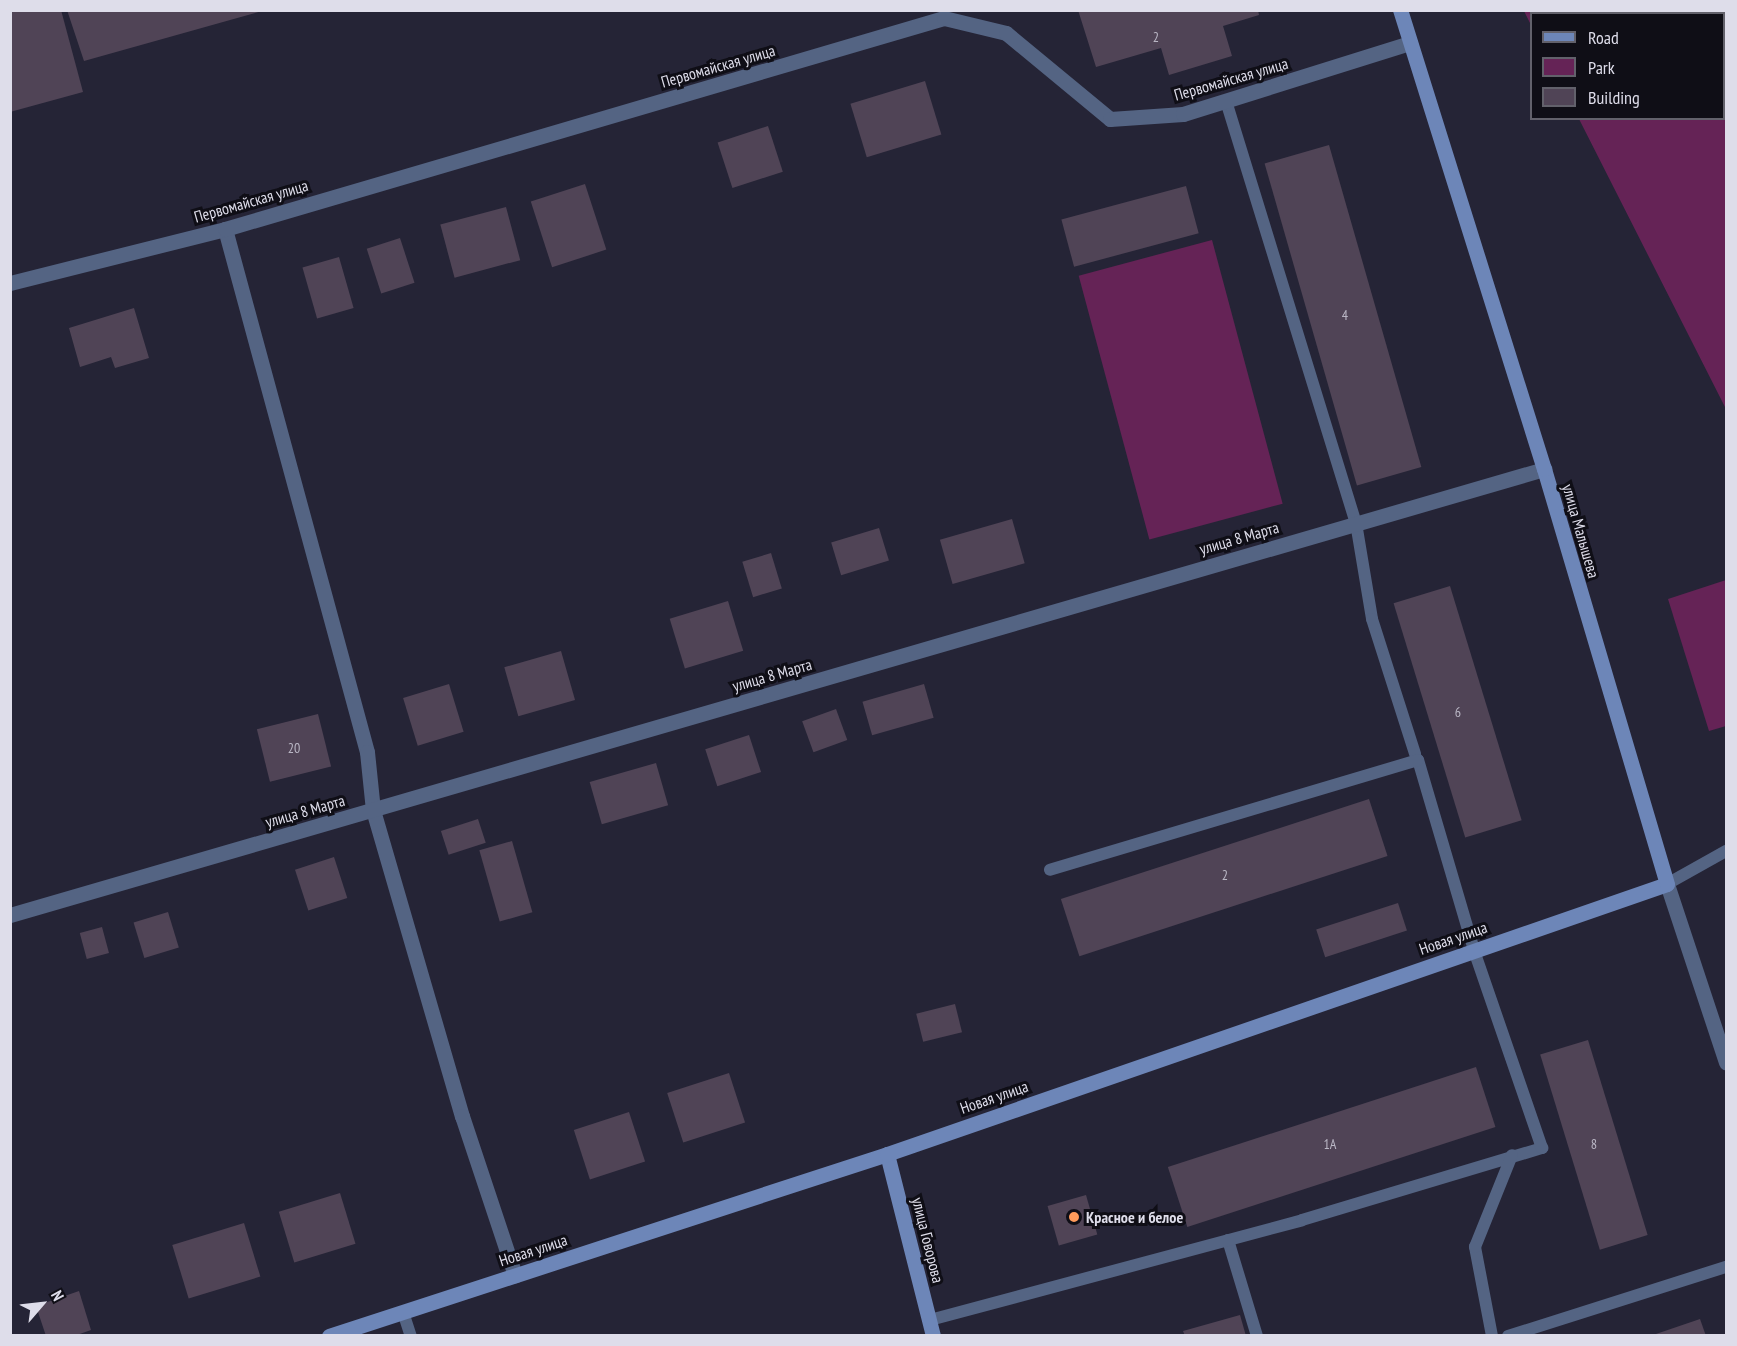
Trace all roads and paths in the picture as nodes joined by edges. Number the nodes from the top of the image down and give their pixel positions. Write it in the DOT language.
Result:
graph roads {
  1 [pos="1400,10"];
  2 [pos="1410,43"];
  3 [pos="1226,101"];
  4 [pos="225,229"];
  5 [pos="10,283"];
  6 [pos="1544,469"];
  7 [pos="1356,523"];
  8 [pos="1415,754"];
  9 [pos="373,810"];
  10 [pos="1726,851"];
  11 [pos="1050,870"];
  12 [pos="1667,884"];
  13 [pos="10,915"];
  14 [pos="1474,950"];
  15 [pos="1726,1062"];
  16 [pos="887,1154"];
  17 [pos="1512,1155"];
  18 [pos="1228,1240"];
  19 [pos="1726,1267"];
  20 [pos="515,1275"];
  21 [pos="404,1312"];
  22 [pos="932,1328"];
  23 [pos="329,1335"];
  24 [pos="411,1335"];
  25 [pos="1257,1335"];
  26 [pos="1492,1335"];
  27 [pos="1508,1335"];
  1 -- 2 [label="main road, улица Малышева"];
  2 -- 3 [label="street, Первомайская улица"];
  2 -- 6 [label="main road, улица Малышева"];
  3 -- 4 [label="street, Первомайская улица"];
  3 -- 7 [label="lane"];
  4 -- 5 [label="street, Первомайская улица"];
  4 -- 9 [label="street"];
  6 -- 7 [label="street, улица 8 Марта"];
  6 -- 12 [label="main road, улица Малышева"];
  7 -- 8 [label="lane"];
  7 -- 9 [label="street, улица 8 Марта"];
  9 -- 13 [label="street, улица 8 Марта"];
  9 -- 20 [label="street"];
  10 -- 12 [label="lane"];
  11 -- 14 [label="lane"];
  12 -- 14 [label="main road, Новая улица"];
  12 -- 15 [label="street, улица Малышева"];
  14 -- 16 [label="main road, Новая улица"];
  14 -- 17 [label="lane"];
  16 -- 20 [label="main road, Новая улица"];
  16 -- 22 [label="main road, улица Говорова"];
  17 -- 18 [label="lane"];
  17 -- 26 [label="lane"];
  18 -- 22 [label="lane"];
  18 -- 25 [label="lane"];
  19 -- 27 [label="lane"];
  20 -- 21 [label="main road, Новая улица"];
  21 -- 23 [label="main road, Новая улица"];
  21 -- 24 [label="lane"];
}
